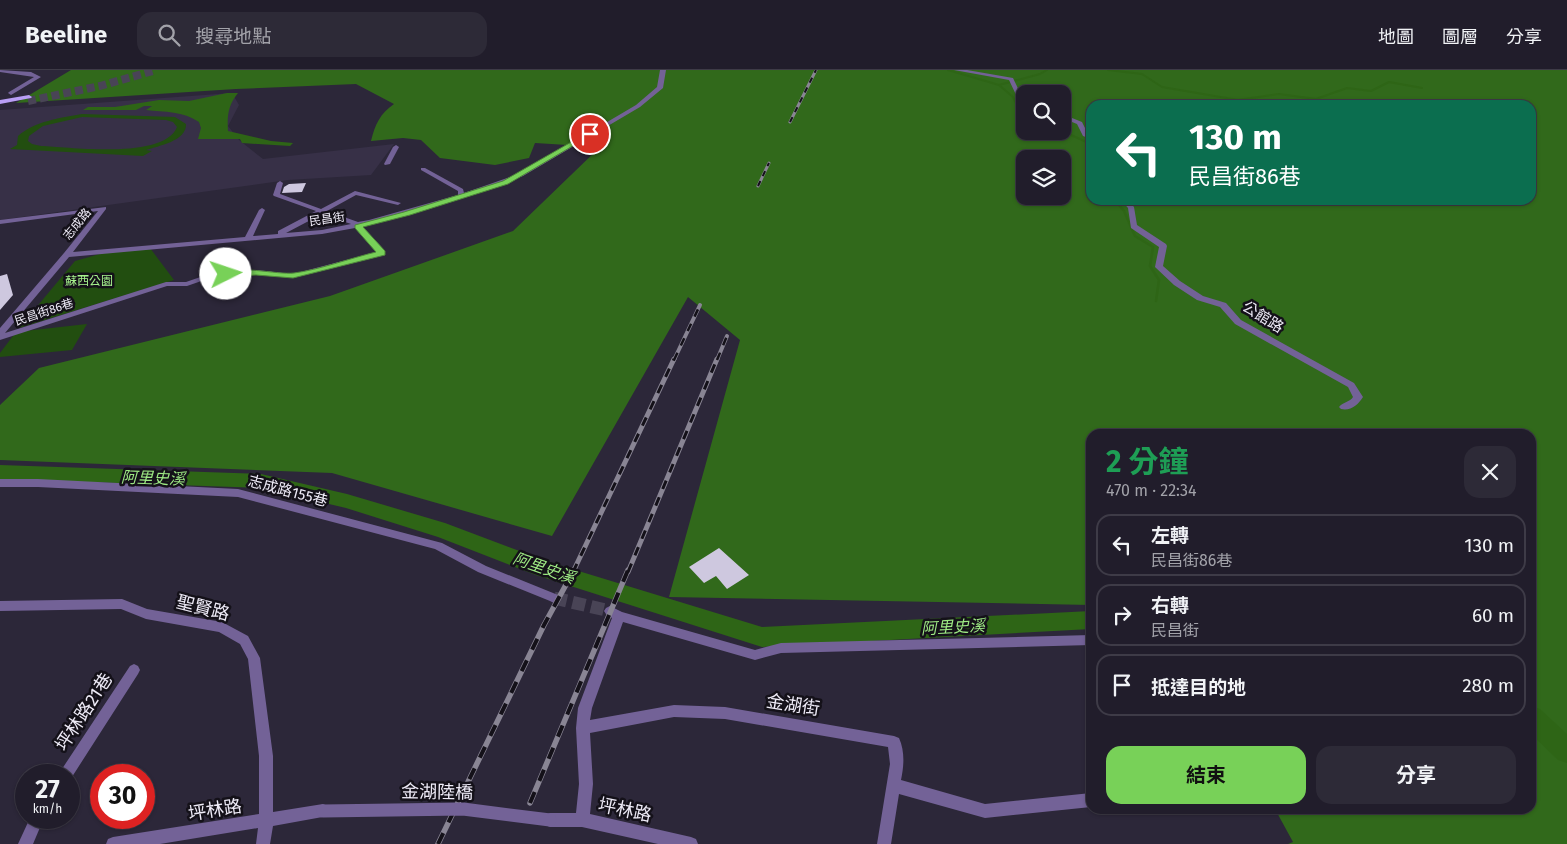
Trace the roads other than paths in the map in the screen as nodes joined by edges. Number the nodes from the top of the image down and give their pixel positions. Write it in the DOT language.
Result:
graph roads {
  1 [pos="0,70"];
  2 [pos="662,70"];
  3 [pos="957,70"];
  4 [pos="1016,90"];
  5 [pos="11,94"];
  6 [pos="29,99"];
  7 [pos="0,103"];
  8 [pos="1071,120"];
  9 [pos="1086,135"];
  10 [pos="396,148"];
  11 [pos="386,164"];
  12 [pos="422,170"];
  13 [pos="280,183"];
  14 [pos="461,196"];
  15 [pos="398,203"];
  16 [pos="1129,205"];
  17 [pos="262,210"];
  18 [pos="320,212"];
  19 [pos="0,222"];
  20 [pos="358,226"];
  21 [pos="275,236"];
  22 [pos="248,238"];
  23 [pos="67,255"];
  24 [pos="0,333"];
  25 [pos="0,338"];
  26 [pos="1344,407"];
  27 [pos="0,483"];
  28 [pos="554,598"];
  29 [pos="0,606"];
  30 [pos="1086,640"];
  31 [pos="134,670"];
  32 [pos="583,728"];
  33 [pos="72,764"];
  34 [pos="893,785"];
  35 [pos="1086,801"];
  36 [pos="323,811"];
  37 [pos="550,820"];
  38 [pos="582,820"];
  39 [pos="266,821"];
  40 [pos="32,829"];
  41 [pos="25,844"];
  42 [pos="113,844"];
  43 [pos="263,844"];
  44 [pos="691,844"];
  45 [pos="884,844"];
  1 -- 5 [label="street"];
  2 -- 14 [label="street, 民昌街"];
  3 -- 4 [label="street"];
  6 -- 7 [label="main road"];
  8 -- 9 [label="street"];
  10 -- 11 [label="street"];
  12 -- 14 [label="street"];
  13 -- 18 [label="street"];
  14 -- 20 [label="street, 民昌街"];
  15 -- 18 [label="street"];
  16 -- 26 [label="street, 公館路"];
  17 -- 22 [label="street"];
  18 -- 20 [label="street"];
  18 -- 21 [label="street"];
  19 -- 23 [label="street, 志成路"];
  20 -- 21 [label="street, 民昌街"];
  20 -- 25 [label="street, 民昌街86巷"];
  21 -- 22 [label="street, 民昌街"];
  22 -- 23 [label="street, 民昌街"];
  23 -- 24 [label="street, 志成路"];
  27 -- 28 [label="street, 志成路155巷"];
  29 -- 39 [label="street, 聖賢路"];
  30 -- 32 [label="street"];
  31 -- 33 [label="street, 坪林路21巷"];
  32 -- 34 [label="street, 金湖街"];
  32 -- 38 [label="street"];
  34 -- 35 [label="street"];
  34 -- 45 [label="street, 金湖街"];
  36 -- 37 [label="street, 金湖陸橋, bridge"];
  36 -- 39 [label="street, 坪林路"];
  37 -- 38 [label="street, 坪林路"];
  38 -- 44 [label="street, 坪林路"];
  39 -- 42 [label="street, 坪林路"];
  39 -- 43 [label="street, 聖賢路"];
  40 -- 41 [label="street"];
}
